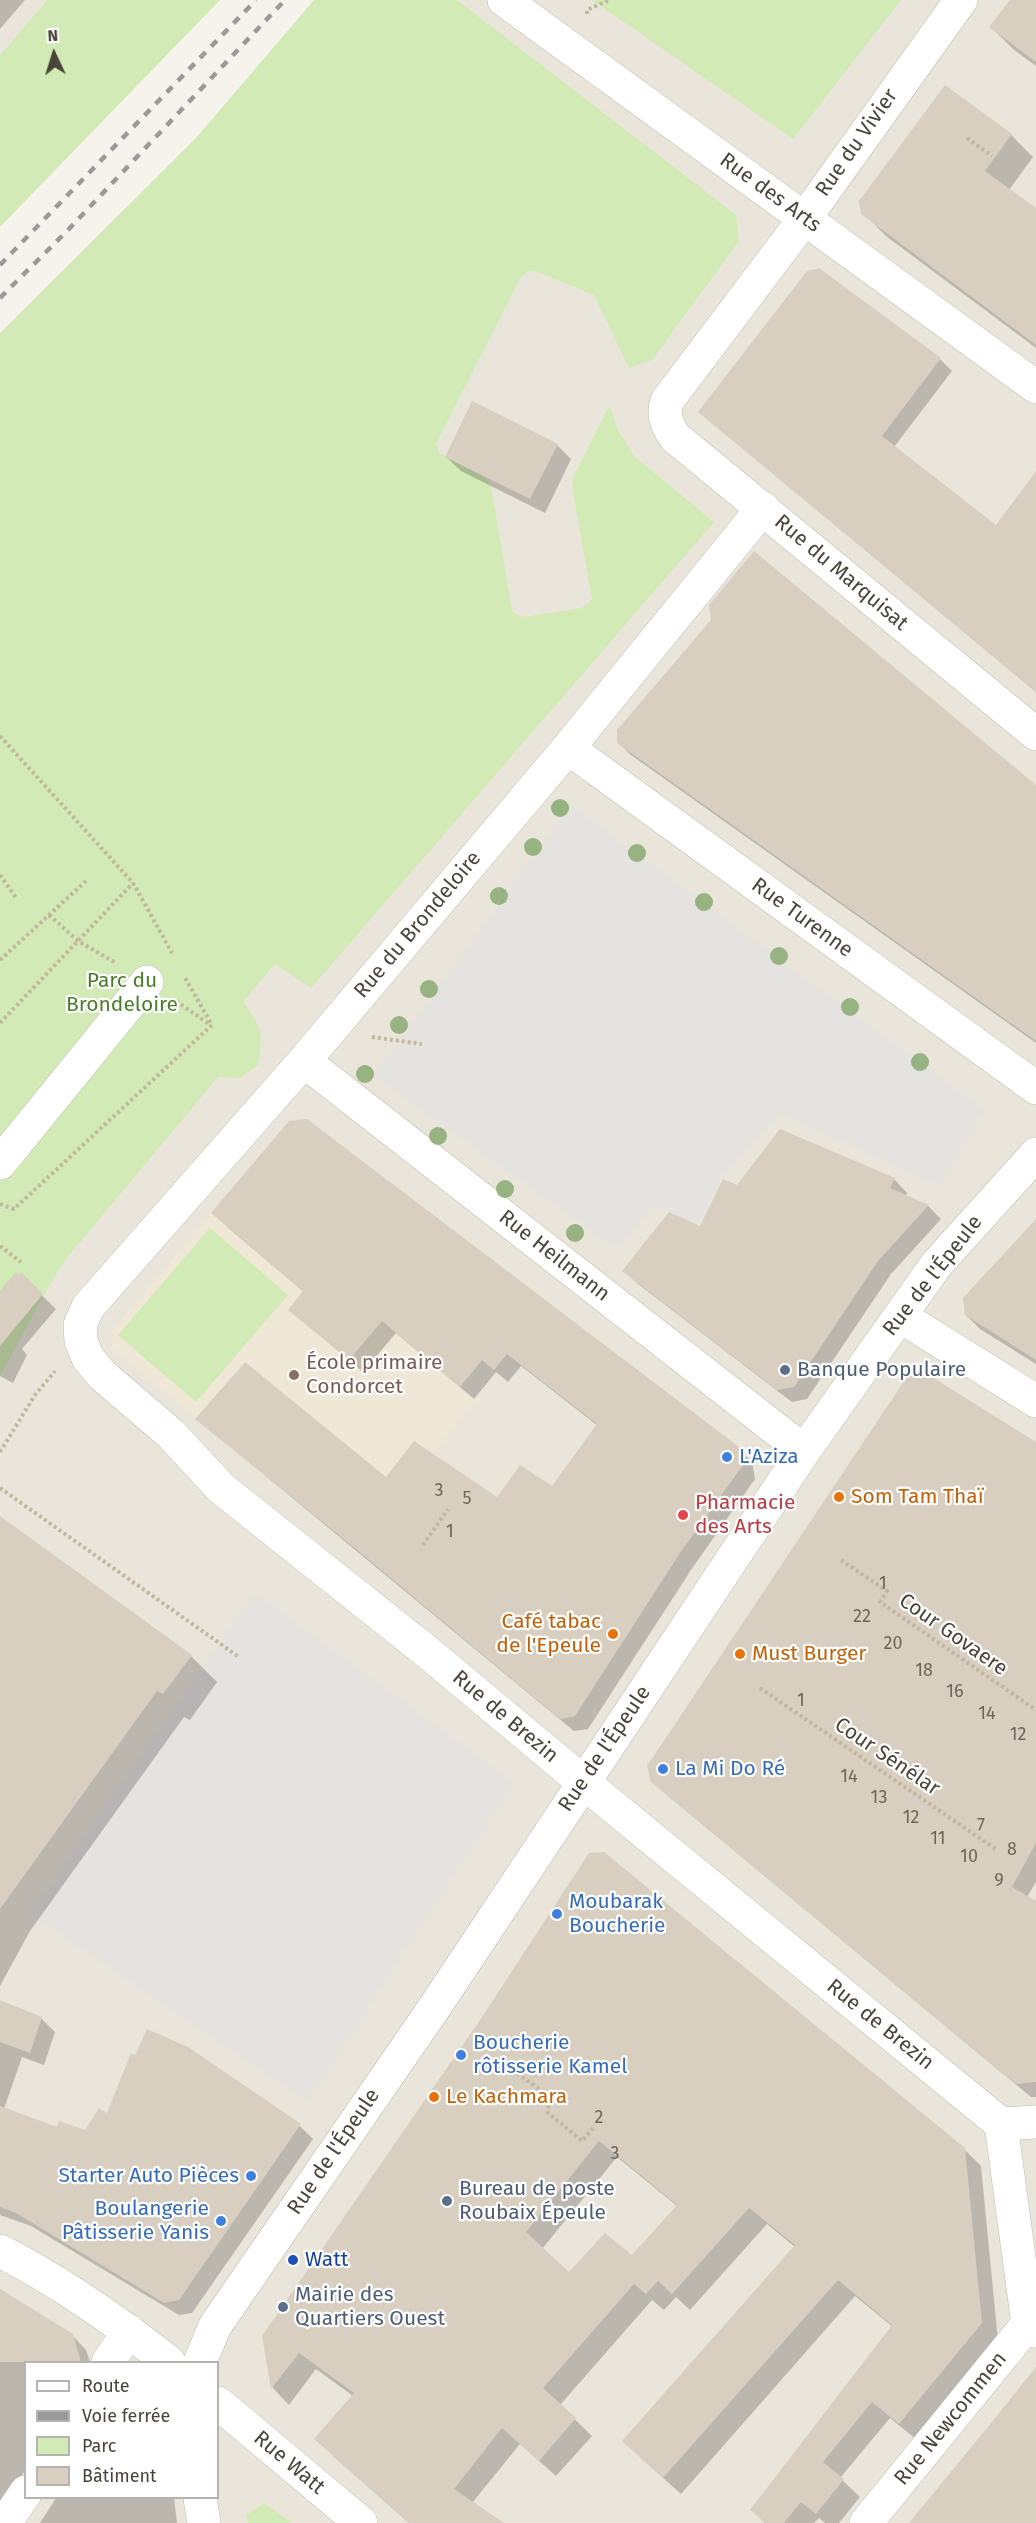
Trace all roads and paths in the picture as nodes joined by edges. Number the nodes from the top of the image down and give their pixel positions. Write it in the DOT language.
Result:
graph roads {
  1 [pos="504,0"];
  2 [pos="961,0"];
  3 [pos="968,138"];
  4 [pos="992,156"];
  5 [pos="805,218"];
  6 [pos="1036,387"];
  7 [pos="668,401"];
  8 [pos="763,508"];
  9 [pos="1036,734"];
  10 [pos="568,748"];
  11 [pos="0,875"];
  12 [pos="86,881"];
  13 [pos="133,883"];
  14 [pos="17,898"];
  15 [pos="0,960"];
  16 [pos="147,982"];
  17 [pos="0,1023"];
  18 [pos="304,1061"];
  19 [pos="1036,1088"];
  20 [pos="1036,1154"];
  21 [pos="0,1163"];
  22 [pos="0,1246"];
  23 [pos="21,1262"];
  24 [pos="900,1316"];
  25 [pos="81,1341"];
  26 [pos="1036,1401"];
  27 [pos="804,1451"];
  28 [pos="0,1452"];
  29 [pos="0,1488"];
  30 [pos="448,1509"];
  31 [pos="423,1545"];
  32 [pos="842,1560"];
  33 [pos="239,1657"];
  34 [pos="760,1688"];
  35 [pos="1036,1710"];
  36 [pos="583,1782"];
  37 [pos="998,1850"];
  38 [pos="512,2070"];
  39 [pos="1036,2122"];
  40 [pos="1001,2124"];
  41 [pos="595,2126"];
  42 [pos="0,2251"];
  43 [pos="1033,2323"];
  44 [pos="129,2331"];
  45 [pos="109,2361"];
  46 [pos="168,2361"];
  47 [pos="200,2361"];
  48 [pos="219,2404"];
  49 [pos="24,2495"];
  50 [pos="200,2499"];
  51 [pos="5,2523"];
  52 [pos="204,2523"];
  53 [pos="361,2523"];
  54 [pos="866,2523"];
  1 -- 5 [label="street, Rue des Arts"];
  2 -- 5 [label="street, Rue du Vivier"];
  3 -- 4 [label="path"];
  5 -- 6 [label="street, Rue des Arts"];
  5 -- 7 [label="street, Rue du Vivier"];
  7 -- 8 [label="street, Rue du Marquisat"];
  8 -- 9 [label="street, Rue du Marquisat"];
  8 -- 10 [label="street, Rue du Brondeloire"];
  10 -- 18 [label="street, Rue du Brondeloire"];
  10 -- 19 [label="street, Rue Turenne"];
  11 -- 14 [label="path"];
  12 -- 15 [label="path"];
  13 -- 17 [label="path"];
  16 -- 21 [label="street"];
  18 -- 25 [label="street, Rue du Brondeloire"];
  18 -- 27 [label="street, Rue Heilmann"];
  20 -- 24 [label="street, Rue de l'Épeule"];
  22 -- 23 [label="path"];
  24 -- 26 [label="street"];
  24 -- 27 [label="street, Rue de l'Épeule"];
  25 -- 28 [label="path"];
  25 -- 36 [label="street, Rue de Brezin"];
  27 -- 36 [label="street, Rue de l'Épeule"];
  29 -- 33 [label="path"];
  30 -- 31 [label="path"];
  32 -- 35 [label="path, Cour Govaere"];
  34 -- 37 [label="path, Cour Sénélar"];
  36 -- 40 [label="street, Rue de Brezin"];
  36 -- 47 [label="street, Rue de l'Épeule"];
  38 -- 41 [label="path"];
  39 -- 40 [label="street"];
  40 -- 43 [label="street"];
  42 -- 44 [label="street"];
  43 -- 54 [label="street, Rue Newcommen"];
  44 -- 45 [label="street"];
  44 -- 46 [label="street"];
  48 -- 53 [label="street, Rue Watt"];
  49 -- 51 [label="street"];
  50 -- 52 [label="street"];
}
